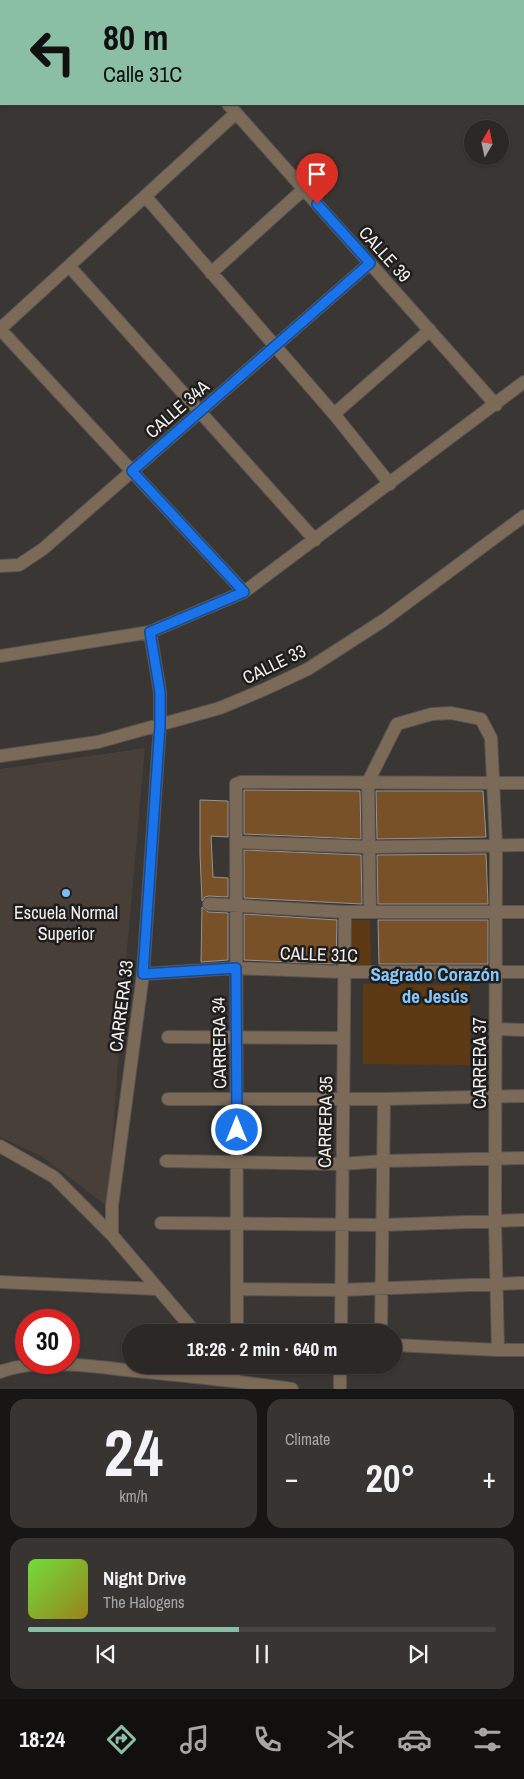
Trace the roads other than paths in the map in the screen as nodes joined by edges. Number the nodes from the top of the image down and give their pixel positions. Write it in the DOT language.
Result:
graph roads {
  1 [pos="232,108"];
  2 [pos="304,189"];
  3 [pos="145,196"];
  4 [pos="370,263"];
  5 [pos="69,266"];
  6 [pos="210,273"];
  7 [pos="430,330"];
  8 [pos="275,346"];
  9 [pos="524,382"];
  10 [pos="496,405"];
  11 [pos="200,412"];
  12 [pos="334,414"];
  13 [pos="132,471"];
  14 [pos="390,484"];
  15 [pos="524,516"];
  16 [pos="315,540"];
  17 [pos="0,566"];
  18 [pos="244,592"];
  19 [pos="150,632"];
  20 [pos="0,656"];
  21 [pos="160,725"];
  22 [pos="0,756"];
  23 [pos="368,782"];
  24 [pos="492,783"];
  25 [pos="523,783"];
  26 [pos="236,842"];
  27 [pos="496,844"];
  28 [pos="524,845"];
  29 [pos="369,847"];
  30 [pos="209,904"];
  31 [pos="237,906"];
  32 [pos="345,912"];
  33 [pos="370,912"];
  34 [pos="496,912"];
  35 [pos="524,912"];
  36 [pos="236,968"];
  37 [pos="344,972"];
  38 [pos="524,972"];
  39 [pos="496,973"];
  40 [pos="143,974"];
  41 [pos="497,1030"];
  42 [pos="524,1030"];
  43 [pos="168,1037"];
  44 [pos="237,1037"];
  45 [pos="344,1038"];
  46 [pos="496,1096"];
  47 [pos="524,1096"];
  48 [pos="168,1099"];
  49 [pos="237,1099"];
  50 [pos="343,1099"];
  51 [pos="384,1099"];
  52 [pos="0,1146"];
  53 [pos="524,1158"];
  54 [pos="496,1159"];
  55 [pos="383,1161"];
  56 [pos="166,1162"];
  57 [pos="237,1162"];
  58 [pos="342,1164"];
  59 [pos="495,1220"];
  60 [pos="524,1220"];
  61 [pos="161,1223"];
  62 [pos="237,1225"];
  63 [pos="342,1225"];
  64 [pos="382,1225"];
  65 [pos="112,1234"];
  66 [pos="0,1282"];
  67 [pos="524,1283"];
  68 [pos="497,1284"];
  69 [pos="157,1289"];
  70 [pos="381,1289"];
  71 [pos="237,1290"];
  72 [pos="341,1290"];
  73 [pos="188,1324"];
  74 [pos="237,1324"];
  75 [pos="341,1324"];
  76 [pos="382,1324"];
  77 [pos="402,1345"];
  78 [pos="498,1350"];
  79 [pos="524,1350"];
  80 [pos="0,1372"];
  81 [pos="234,1374"];
  82 [pos="340,1374"];
  83 [pos="245,1384"];
  84 [pos="292,1389"];
  85 [pos="340,1389"];
  1 -- 2 [label="street, CALLE 39"];
  1 -- 3 [label="street"];
  2 -- 4 [label="street, CALLE 39"];
  2 -- 6 [label="street"];
  3 -- 5 [label="street"];
  3 -- 6 [label="street"];
  4 -- 7 [label="street, CALLE 39"];
  4 -- 8 [label="street, CALLE 34A"];
  5 -- 11 [label="street"];
  5 -- 13 [label="street"];
  6 -- 8 [label="street"];
  7 -- 10 [label="street, CALLE 39"];
  7 -- 12 [label="street"];
  8 -- 11 [label="street, CALLE 34A"];
  8 -- 12 [label="street"];
  9 -- 10 [label="street"];
  10 -- 14 [label="street"];
  11 -- 13 [label="street, CALLE 34A"];
  11 -- 16 [label="street"];
  12 -- 14 [label="street"];
  13 -- 17 [label="street, CALLE 34A"];
  13 -- 18 [label="street"];
  14 -- 16 [label="street"];
  15 -- 21 [label="street, CALLE 33"];
  16 -- 18 [label="street"];
  18 -- 19 [label="street"];
  19 -- 20 [label="street"];
  19 -- 21 [label="street, CARRERA 33"];
  21 -- 22 [label="street, CALLE 33"];
  21 -- 40 [label="street, CARRERA 33"];
  23 -- 24 [label="street"];
  23 -- 24 [label="street, CARRERA 37"];
  23 -- 26 [label="street, CARRERA 34"];
  23 -- 29 [label="street"];
  24 -- 25 [label="street"];
  24 -- 27 [label="street, CARRERA 37"];
  26 -- 29 [label="street"];
  26 -- 31 [label="street, CARRERA 34"];
  27 -- 28 [label="street"];
  27 -- 29 [label="street"];
  27 -- 34 [label="street, CARRERA 37"];
  29 -- 33 [label="street"];
  30 -- 31 [label="street"];
  31 -- 32 [label="street"];
  31 -- 36 [label="street, CARRERA 34"];
  32 -- 33 [label="street"];
  32 -- 37 [label="street, CARRERA 35"];
  33 -- 34 [label="street"];
  34 -- 35 [label="street"];
  34 -- 39 [label="street, CARRERA 37"];
  36 -- 37 [label="street, CALLE 31C"];
  36 -- 40 [label="street, CALLE 31C"];
  36 -- 44 [label="street, CARRERA 34"];
  37 -- 39 [label="street, CALLE 31C"];
  37 -- 45 [label="street, CARRERA 35"];
  38 -- 39 [label="street, CALLE 31C"];
  39 -- 41 [label="street, CARRERA 37"];
  40 -- 65 [label="street, CARRERA 33"];
  41 -- 42 [label="street"];
  41 -- 46 [label="street, CARRERA 37"];
  43 -- 44 [label="street"];
  44 -- 45 [label="street"];
  44 -- 49 [label="street, CARRERA 34"];
  45 -- 50 [label="street, CARRERA 35"];
  46 -- 47 [label="street"];
  46 -- 51 [label="street"];
  46 -- 54 [label="street, CARRERA 37"];
  48 -- 49 [label="street"];
  49 -- 50 [label="street"];
  49 -- 57 [label="street, CARRERA 34"];
  50 -- 51 [label="street"];
  50 -- 58 [label="street, CARRERA 35"];
  51 -- 55 [label="street"];
  52 -- 65 [label="street"];
  53 -- 54 [label="street"];
  54 -- 55 [label="street"];
  54 -- 59 [label="street, CARRERA 37"];
  55 -- 58 [label="street"];
  55 -- 64 [label="street"];
  56 -- 57 [label="street"];
  57 -- 58 [label="street"];
  57 -- 62 [label="street, CARRERA 34"];
  58 -- 63 [label="street, CARRERA 35"];
  59 -- 60 [label="street"];
  59 -- 64 [label="street"];
  59 -- 68 [label="street, CARRERA 37"];
  61 -- 62 [label="street"];
  62 -- 63 [label="street"];
  62 -- 71 [label="street, CARRERA 34"];
  63 -- 64 [label="street"];
  63 -- 72 [label="street, CARRERA 35"];
  64 -- 70 [label="street"];
  65 -- 69 [label="street"];
  66 -- 69 [label="street"];
  67 -- 68 [label="street"];
  68 -- 70 [label="street"];
  68 -- 78 [label="street, CARRERA 37"];
  69 -- 73 [label="street"];
  70 -- 72 [label="street"];
  70 -- 76 [label="street"];
  71 -- 72 [label="street"];
  71 -- 74 [label="street, CARRERA 34"];
  72 -- 75 [label="street, CARRERA 35"];
  77 -- 78 [label="street"];
  78 -- 79 [label="street"];
  80 -- 83 [label="street"];
  81 -- 83 [label="street"];
  82 -- 85 [label="street"];
  83 -- 84 [label="street"];
}
